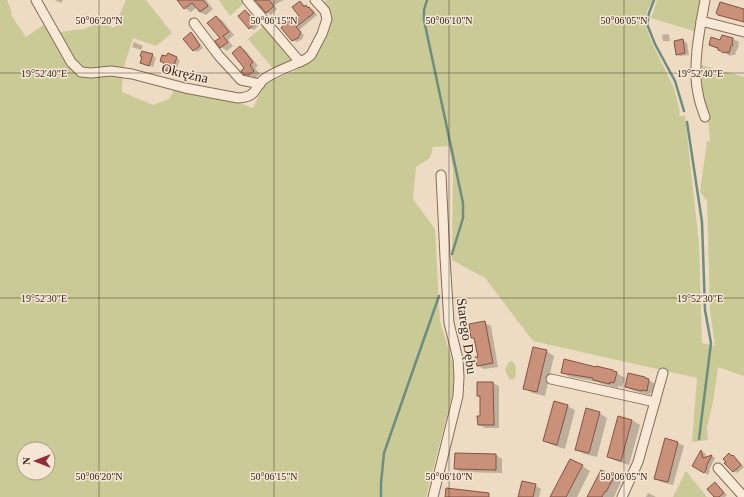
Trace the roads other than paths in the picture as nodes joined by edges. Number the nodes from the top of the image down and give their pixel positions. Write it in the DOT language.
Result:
graph roads {
  1 [pos="36,0"];
  2 [pos="247,0"];
  3 [pos="315,0"];
  4 [pos="705,0"];
  5 [pos="701,21"];
  6 [pos="194,23"];
  7 [pos="744,32"];
  8 [pos="300,62"];
  9 [pos="260,84"];
  10 [pos="704,117"];
  11 [pos="442,175"];
  12 [pos="663,373"];
  13 [pos="551,379"];
  14 [pos="655,402"];
  15 [pos="718,468"];
  16 [pos="433,497"];
  17 [pos="622,497"];
  18 [pos="744,497"];
  1 -- 9 [label="street, Okrężna"];
  2 -- 8 [label="street"];
  3 -- 8 [label="street, Okrężna"];
  4 -- 5 [label="street"];
  5 -- 7 [label="street"];
  5 -- 10 [label="street"];
  6 -- 9 [label="street"];
  8 -- 9 [label="street, Okrężna"];
  11 -- 16 [label="street, Starego Dębu"];
  12 -- 14 [label="street"];
  13 -- 14 [label="street"];
  14 -- 17 [label="street"];
  15 -- 18 [label="street"];
}
